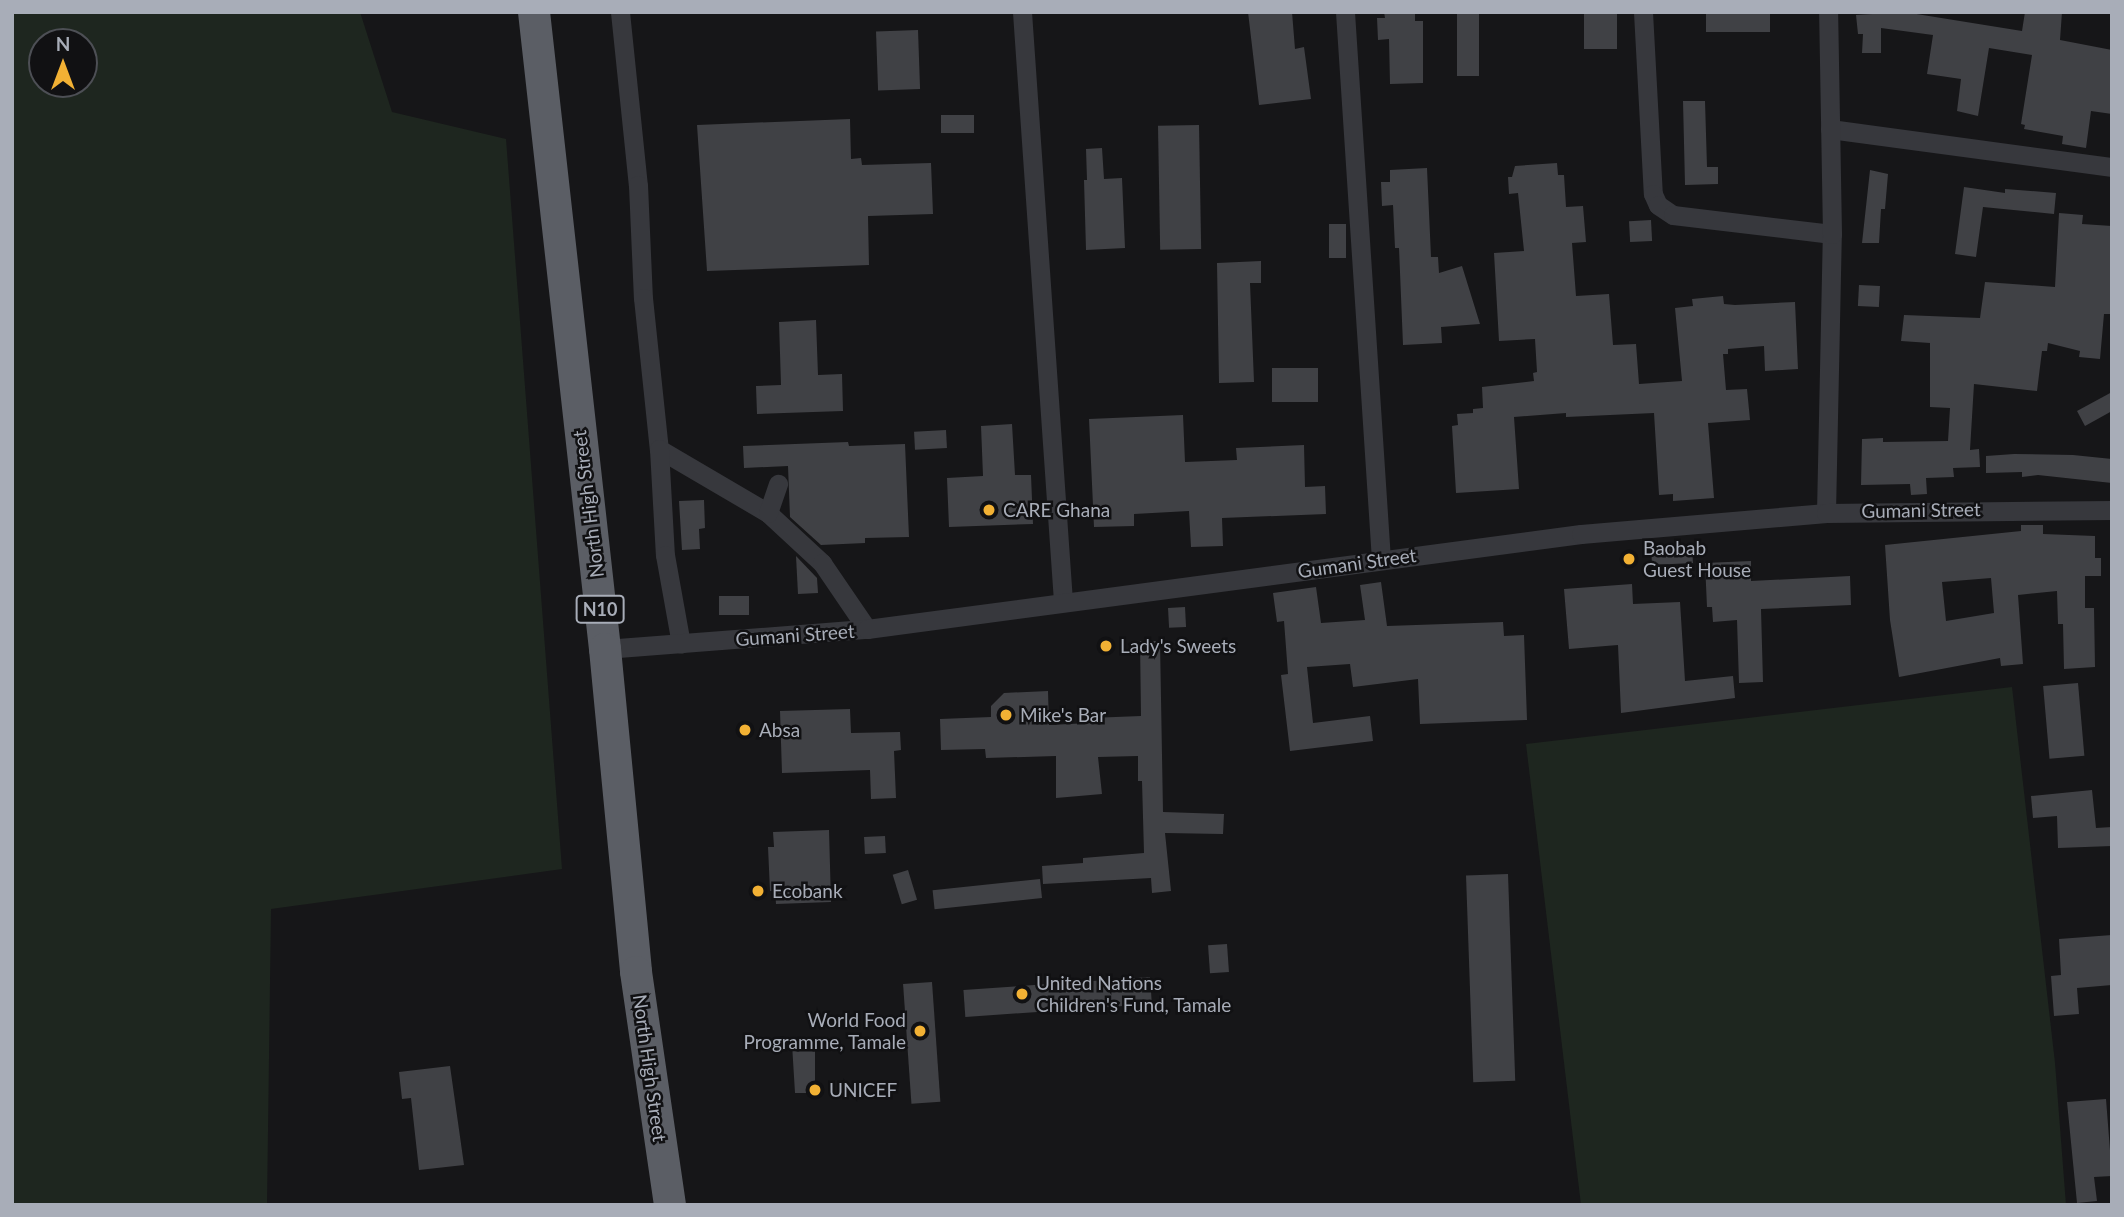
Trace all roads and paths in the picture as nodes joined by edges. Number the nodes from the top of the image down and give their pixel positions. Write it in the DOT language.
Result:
graph roads {
  1 [pos="534,12"];
  2 [pos="620,12"];
  3 [pos="1022,12"];
  4 [pos="1345,12"];
  5 [pos="1643,12"];
  6 [pos="1828,12"];
  7 [pos="1830,129"];
  8 [pos="2112,167"];
  9 [pos="1832,234"];
  10 [pos="659,449"];
  11 [pos="778,484"];
  12 [pos="2112,510"];
  13 [pos="768,513"];
  14 [pos="1826,513"];
  15 [pos="1381,559"];
  16 [pos="1063,602"];
  17 [pos="867,629"];
  18 [pos="681,644"];
  19 [pos="605,649"];
  20 [pos="670,1205"];
  1 -- 19 [label="highway, North High Street / N10"];
  2 -- 10 [label="street"];
  3 -- 16 [label="street"];
  4 -- 15 [label="street"];
  5 -- 9 [label="street"];
  6 -- 7 [label="street"];
  7 -- 8 [label="street"];
  7 -- 9 [label="street"];
  9 -- 14 [label="street"];
  10 -- 13 [label="street"];
  10 -- 18 [label="street"];
  11 -- 13 [label="street"];
  12 -- 14 [label="street, Gumani Street"];
  13 -- 17 [label="street"];
  14 -- 15 [label="street, Gumani Street"];
  15 -- 16 [label="street, Gumani Street"];
  16 -- 17 [label="street, Gumani Street"];
  17 -- 18 [label="street, Gumani Street"];
  18 -- 19 [label="street, Gumani Street"];
  19 -- 20 [label="highway, North High Street / N10"];
}
